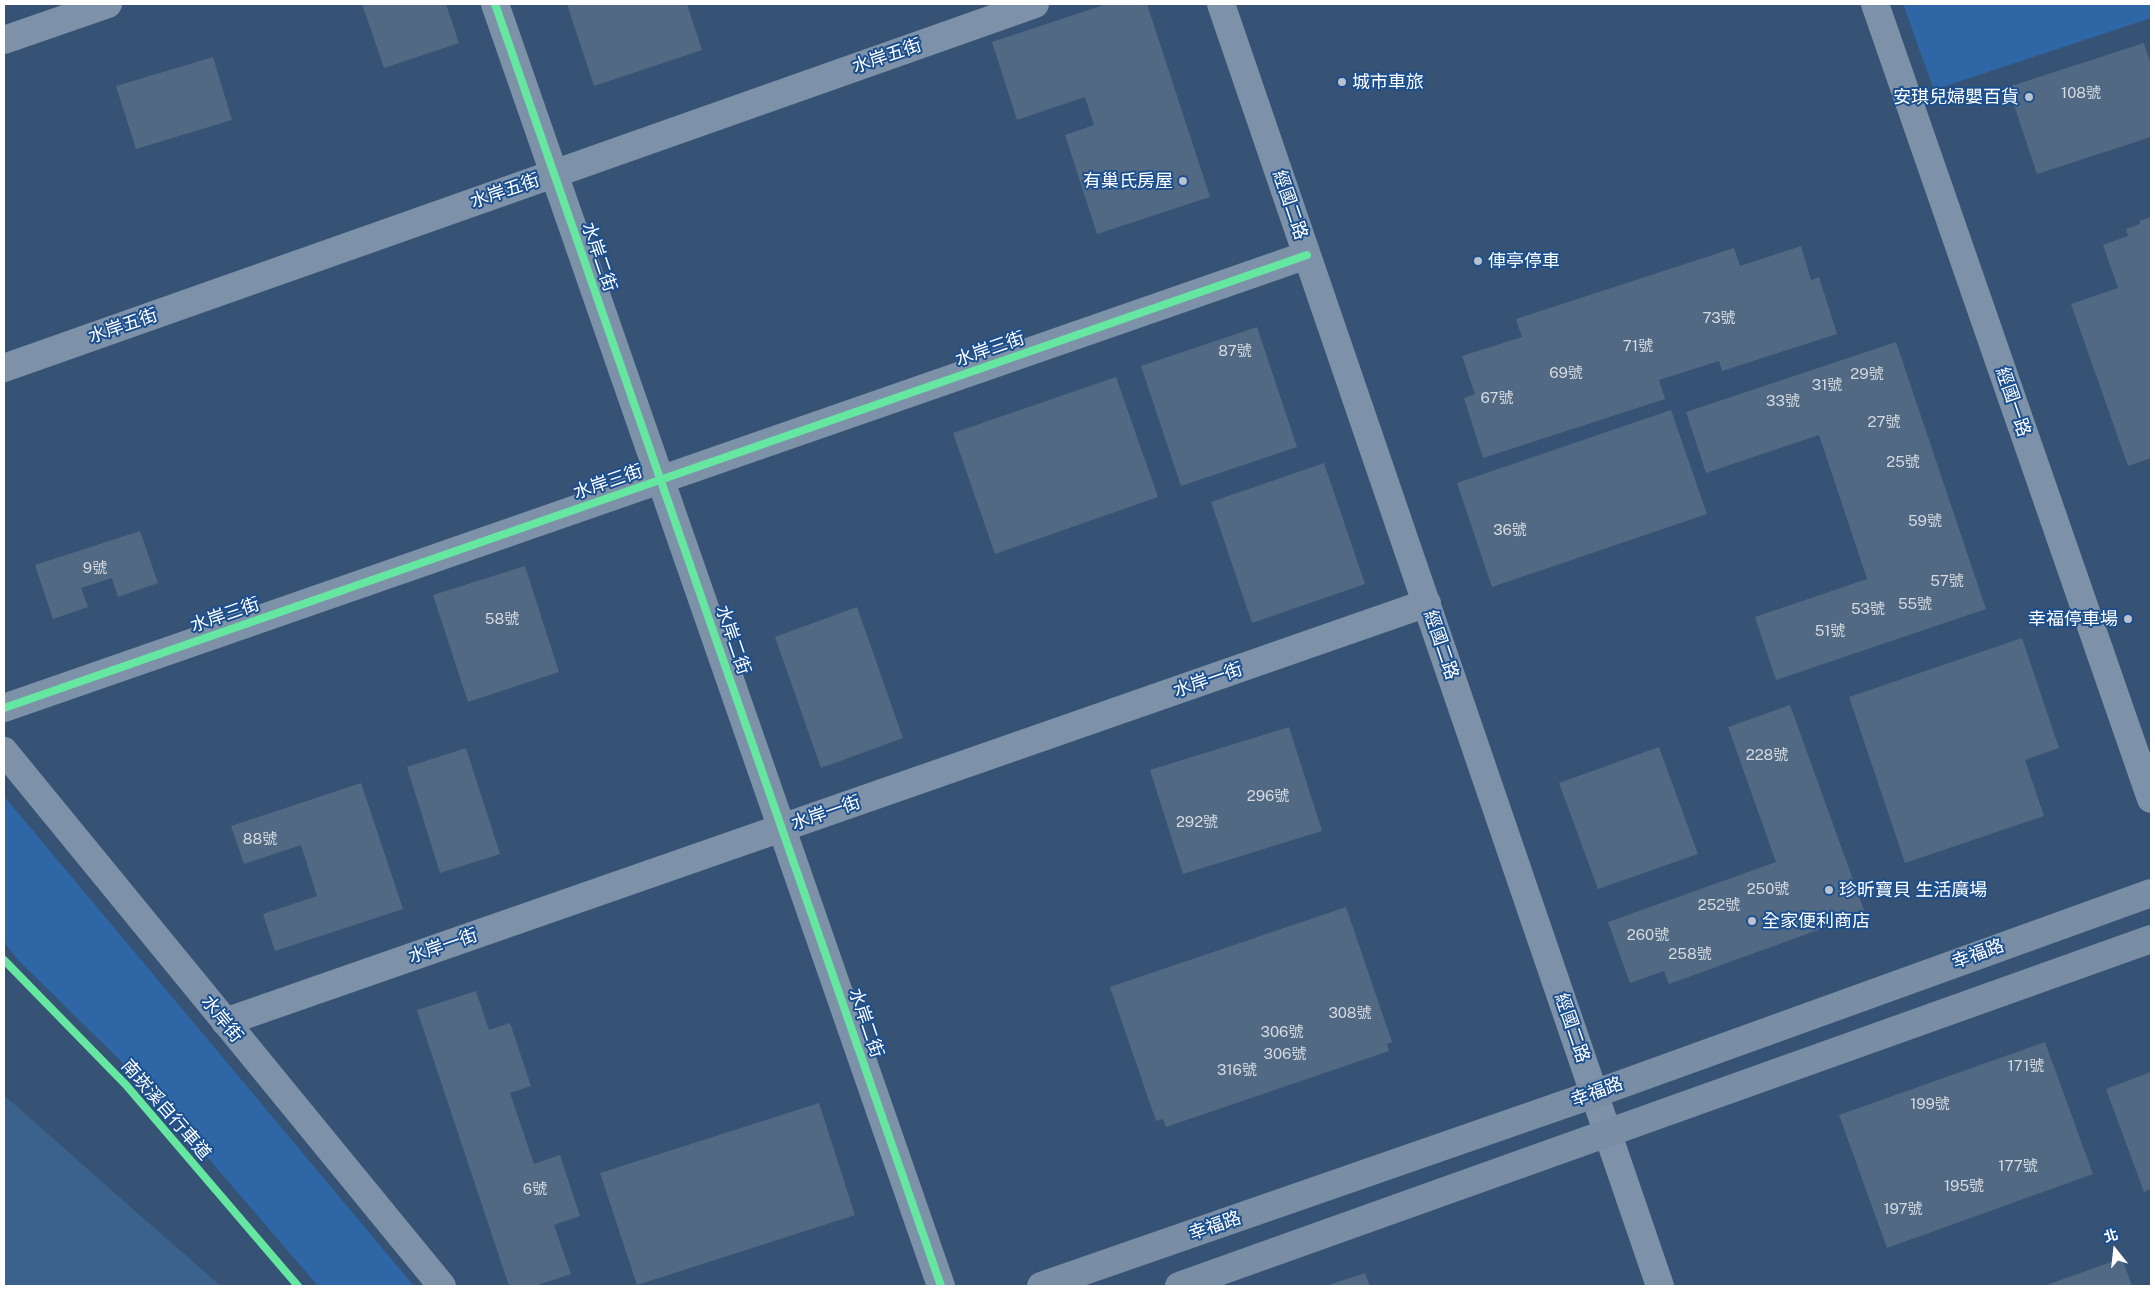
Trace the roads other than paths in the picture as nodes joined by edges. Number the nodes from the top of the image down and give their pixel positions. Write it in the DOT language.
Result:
graph roads {
  1 [pos="108,4"];
  2 [pos="495,4"];
  3 [pos="1035,4"];
  4 [pos="1221,4"];
  5 [pos="1875,4"];
  6 [pos="4,40"];
  7 [pos="554,174"];
  8 [pos="1307,255"];
  9 [pos="4,368"];
  10 [pos="661,480"];
  11 [pos="1427,603"];
  12 [pos="4,708"];
  13 [pos="4,750"];
  14 [pos="2151,800"];
  15 [pos="782,828"];
  16 [pos="2151,893"];
  17 [pos="2151,939"];
  18 [pos="225,1022"];
  19 [pos="1594,1094"];
  20 [pos="1608,1133"];
  21 [pos="442,1286"];
  22 [pos="941,1286"];
  23 [pos="1041,1286"];
  24 [pos="1180,1286"];
  25 [pos="1660,1286"];
  1 -- 6 [label="street"];
  2 -- 7 [label="street, 水岸二街"];
  3 -- 7 [label="street, 水岸五街"];
  4 -- 8 [label="street, 經國二路"];
  5 -- 14 [label="street, 經國一路"];
  7 -- 9 [label="street, 水岸五街"];
  7 -- 10 [label="street, 水岸二街"];
  8 -- 10 [label="street, 水岸三街"];
  8 -- 11 [label="street, 經國二路"];
  10 -- 12 [label="street, 水岸三街"];
  10 -- 15 [label="street, 水岸二街"];
  11 -- 15 [label="street, 水岸一街"];
  11 -- 19 [label="street, 經國二路"];
  13 -- 18 [label="street, 水岸街"];
  15 -- 18 [label="street, 水岸一街"];
  15 -- 22 [label="street, 水岸二街"];
  16 -- 19 [label="street, 幸福路"];
  17 -- 20 [label="street"];
  18 -- 21 [label="street, 水岸街"];
  19 -- 20 [label="street, 經國二路"];
  19 -- 23 [label="street, 幸福路"];
  20 -- 24 [label="street"];
  20 -- 25 [label="street, 經國二路"];
}
